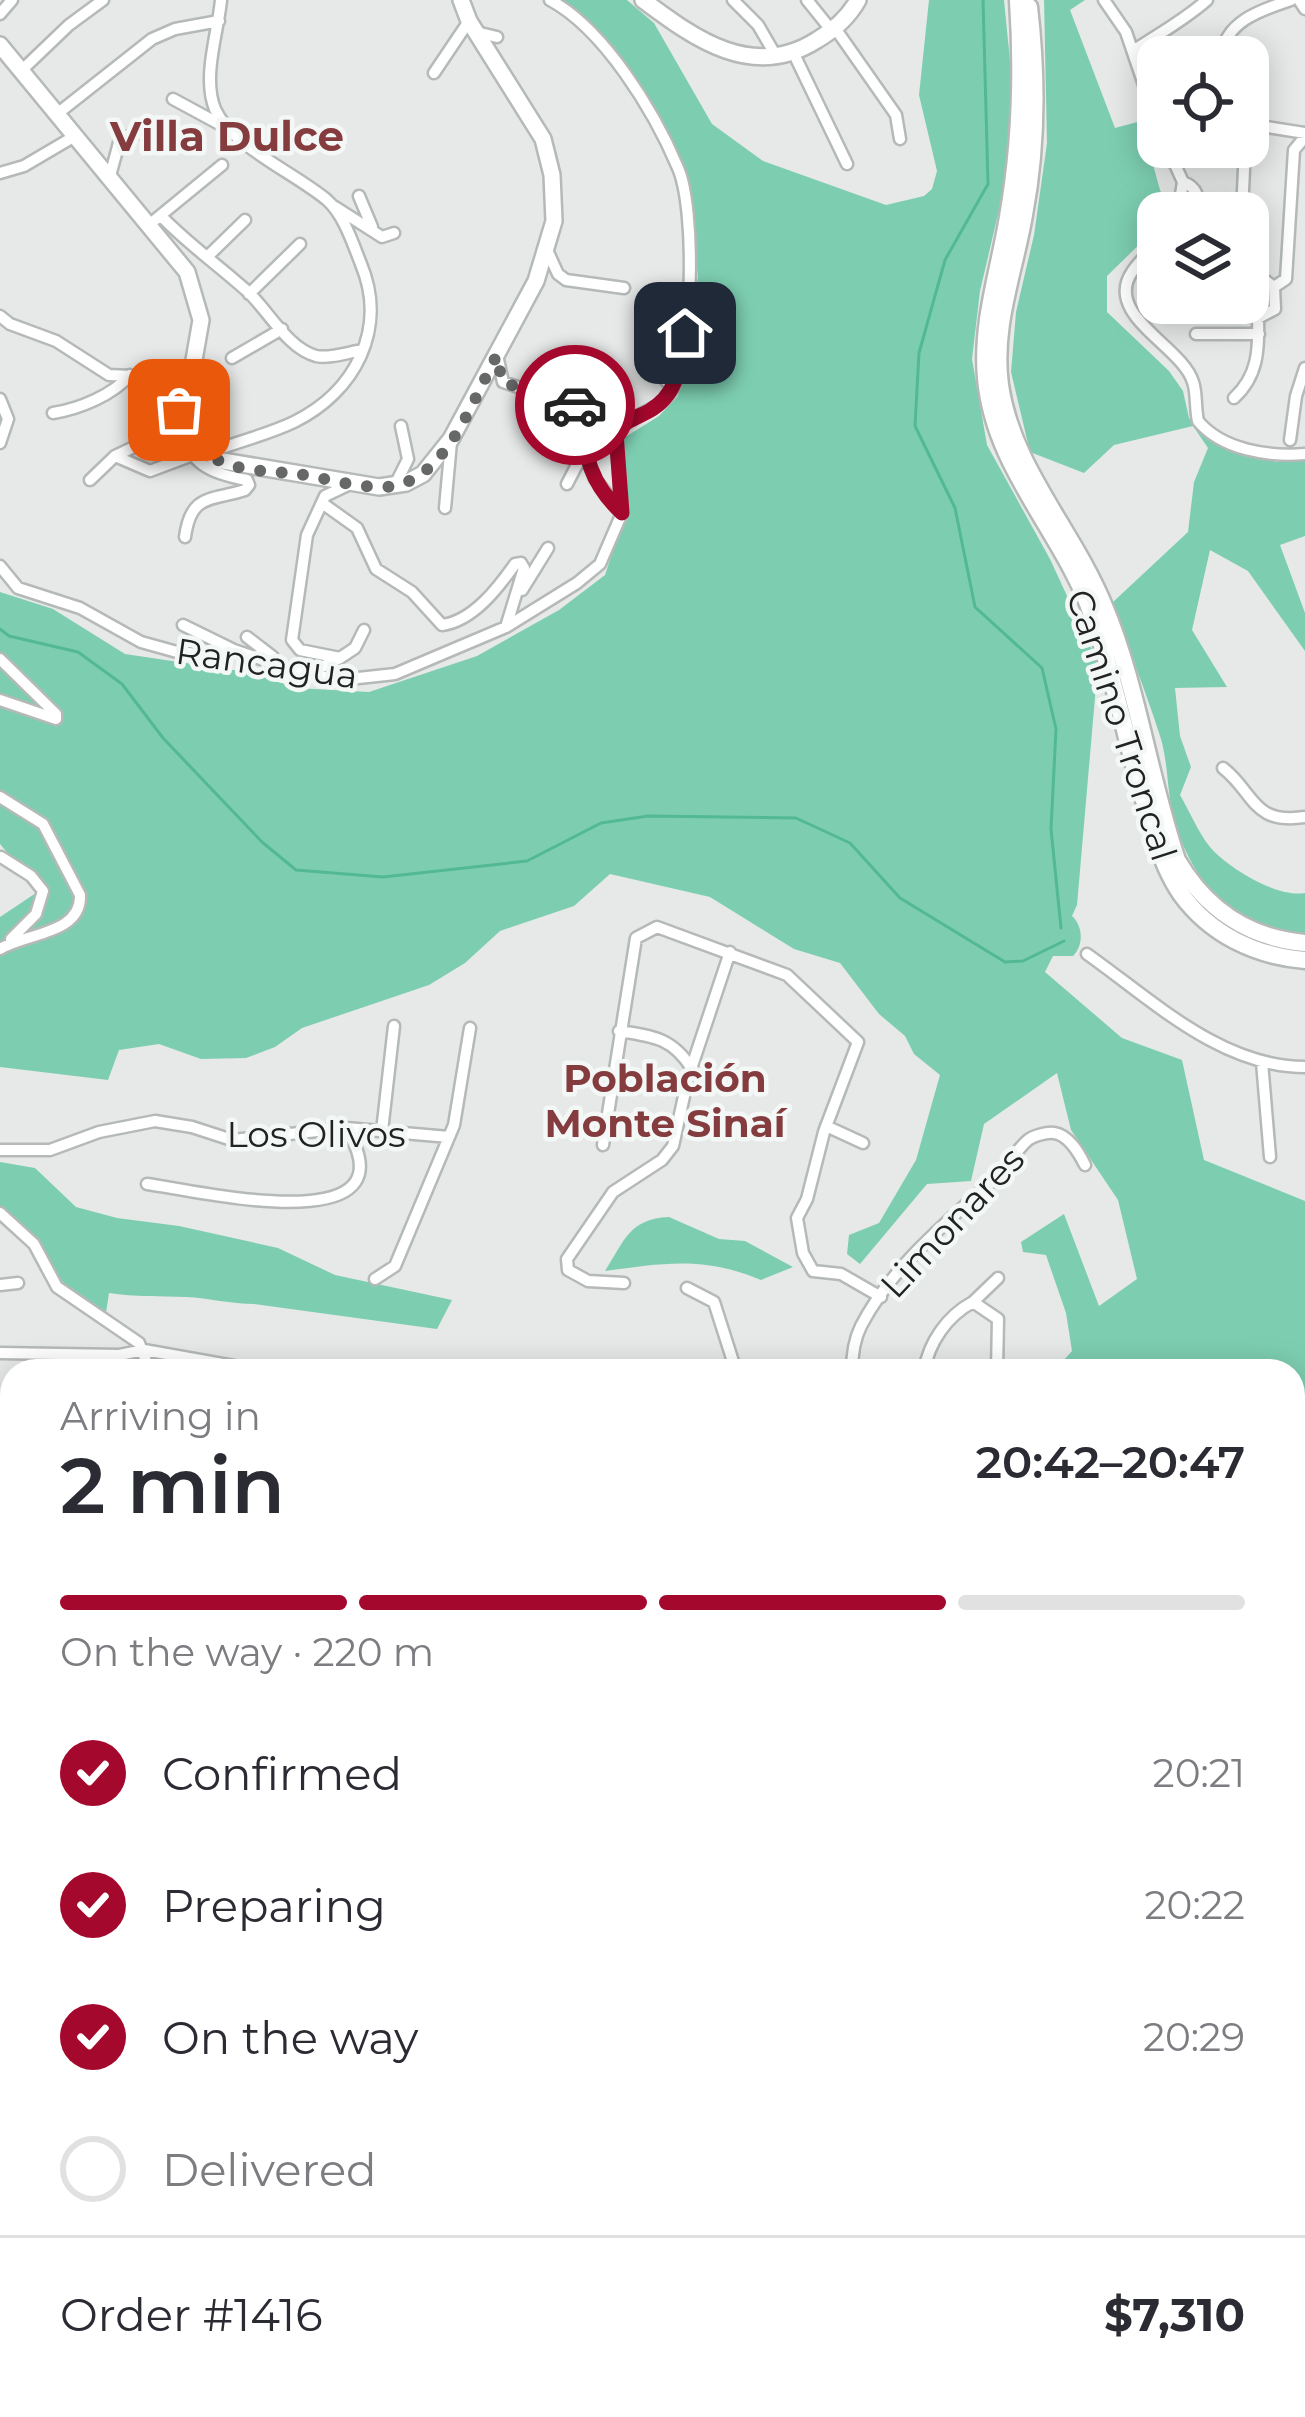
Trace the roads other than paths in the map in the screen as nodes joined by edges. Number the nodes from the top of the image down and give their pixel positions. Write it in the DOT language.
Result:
graph roads {
  1 [pos="13,0"];
  2 [pos="103,0"];
  3 [pos="221,0"];
  4 [pos="461,0"];
  5 [pos="550,0"];
  6 [pos="643,0"];
  7 [pos="733,0"];
  8 [pos="807,0"];
  9 [pos="858,0"];
  10 [pos="1018,0"];
  11 [pos="1029,0"];
  12 [pos="1208,0"];
  13 [pos="1295,0"];
  14 [pos="1109,2"];
  15 [pos="1305,8"];
  16 [pos="0,14"];
  17 [pos="219,21"];
  18 [pos="473,26"];
  19 [pos="833,29"];
  20 [pos="1229,36"];
  21 [pos="497,37"];
  22 [pos="0,45"];
  23 [pos="1133,51"];
  24 [pos="794,52"];
  25 [pos="776,56"];
  26 [pos="1137,63"];
  27 [pos="22,70"];
  28 [pos="434,73"];
  29 [pos="173,99"];
  30 [pos="57,114"];
  31 [pos="226,128"];
  32 [pos="1269,128"];
  33 [pos="149,130"];
  34 [pos="1305,135"];
  35 [pos="75,136"];
  36 [pos="900,139"];
  37 [pos="847,164"];
  38 [pos="222,165"];
  39 [pos="1177,168"];
  40 [pos="0,173"];
  41 [pos="110,176"];
  42 [pos="1183,182"];
  43 [pos="1181,192"];
  44 [pos="1195,192"];
  45 [pos="358,196"];
  46 [pos="333,206"];
  47 [pos="155,220"];
  48 [pos="245,220"];
  49 [pos="372,227"];
  50 [pos="394,233"];
  51 [pos="299,244"];
  52 [pos="547,250"];
  53 [pos="207,257"];
  54 [pos="1137,266"];
  55 [pos="1286,279"];
  56 [pos="1305,280"];
  57 [pos="1269,283"];
  58 [pos="1274,287"];
  59 [pos="624,288"];
  60 [pos="249,294"];
  61 [pos="1269,312"];
  62 [pos="1137,315"];
  63 [pos="0,316"];
  64 [pos="1145,324"];
  65 [pos="1258,324"];
  66 [pos="282,329"];
  67 [pos="1196,334"];
  68 [pos="1258,334"];
  69 [pos="363,350"];
  70 [pos="497,355"];
  71 [pos="232,358"];
  72 [pos="651,365"];
  73 [pos="1305,368"];
  74 [pos="130,375"];
  75 [pos="674,388"];
  76 [pos="1234,398"];
  77 [pos="0,400"];
  78 [pos="53,413"];
  79 [pos="183,420"];
  80 [pos="401,426"];
  81 [pos="452,439"];
  82 [pos="1290,440"];
  83 [pos="0,443"];
  84 [pos="584,452"];
  85 [pos="1305,454"];
  86 [pos="199,455"];
  87 [pos="115,456"];
  88 [pos="89,480"];
  89 [pos="353,483"];
  90 [pos="567,484"];
  91 [pos="395,485"];
  92 [pos="322,503"];
  93 [pos="445,508"];
  94 [pos="622,513"];
  95 [pos="185,537"];
  96 [pos="548,548"];
  97 [pos="0,566"];
  98 [pos="517,598"];
  99 [pos="183,625"];
  100 [pos="506,627"];
  101 [pos="364,630"];
  102 [pos="247,637"];
  103 [pos="234,650"];
  104 [pos="340,658"];
  105 [pos="0,659"];
  106 [pos="280,663"];
  107 [pos="308,674"];
  108 [pos="0,700"];
  109 [pos="1222,768"];
  110 [pos="0,797"];
  111 [pos="1305,817"];
  112 [pos="1,856"];
  113 [pos="1305,943"];
  114 [pos="2,947"];
  115 [pos="730,952"];
  116 [pos="1088,954"];
  117 [pos="1305,960"];
  118 [pos="394,1026"];
  119 [pos="470,1028"];
  120 [pos="619,1030"];
  121 [pos="1262,1062"];
  122 [pos="1305,1067"];
  123 [pos="692,1069"];
  124 [pos="826,1126"];
  125 [pos="346,1129"];
  126 [pos="382,1131"];
  127 [pos="449,1137"];
  128 [pos="863,1143"];
  129 [pos="603,1145"];
  130 [pos="0,1150"];
  131 [pos="1270,1156"];
  132 [pos="1085,1165"];
  133 [pos="148,1184"];
  134 [pos="0,1213"];
  135 [pos="998,1278"];
  136 [pos="375,1279"];
  137 [pos="18,1283"];
  138 [pos="624,1283"];
  139 [pos="0,1285"];
  140 [pos="687,1288"];
  141 [pos="881,1297"];
  142 [pos="973,1302"];
  143 [pos="144,1350"];
  144 [pos="0,1353"];
  145 [pos="147,1359"];
  146 [pos="195,1359"];
  147 [pos="732,1359"];
  148 [pos="852,1359"];
  149 [pos="927,1359"];
  150 [pos="997,1359"];
  1 -- 16 [label="street"];
  2 -- 27 [label="street"];
  3 -- 17 [label="street"];
  4 -- 18 [label="street"];
  5 -- 75 [label="street"];
  6 -- 25 [label="street"];
  7 -- 25 [label="street"];
  8 -- 19 [label="street"];
  9 -- 19 [label="street"];
  10 -- 117 [label="main road, Camino Troncal"];
  11 -- 113 [label="main road, Camino Troncal"];
  12 -- 23 [label="street"];
  13 -- 15 [label="street"];
  13 -- 20 [label="street"];
  14 -- 23 [label="street"];
  17 -- 30 [label="street"];
  17 -- 31 [label="street"];
  18 -- 21 [label="street"];
  18 -- 28 [label="street"];
  18 -- 52 [label="street"];
  19 -- 24 [label="street"];
  19 -- 36 [label="street"];
  22 -- 27 [label="street"];
  23 -- 26 [label="street"];
  24 -- 25 [label="street"];
  24 -- 37 [label="street"];
  27 -- 30 [label="street"];
  29 -- 31 [label="street"];
  30 -- 35 [label="street"];
  31 -- 46 [label="street"];
  32 -- 34 [label="street"];
  33 -- 41 [label="street"];
  34 -- 55 [label="street"];
  35 -- 40 [label="street"];
  35 -- 41 [label="street"];
  38 -- 47 [label="street"];
  39 -- 42 [label="street"];
  41 -- 47 [label="street"];
  42 -- 43 [label="street"];
  42 -- 44 [label="street"];
  45 -- 49 [label="street"];
  46 -- 49 [label="street"];
  46 -- 69 [label="street"];
  47 -- 53 [label="street"];
  47 -- 79 [label="street"];
  48 -- 53 [label="street"];
  49 -- 50 [label="street"];
  51 -- 60 [label="street"];
  52 -- 59 [label="street"];
  52 -- 70 [label="street"];
  53 -- 60 [label="street"];
  54 -- 62 [label="street"];
  55 -- 56 [label="street"];
  55 -- 58 [label="street"];
  57 -- 58 [label="street"];
  58 -- 61 [label="street"];
  60 -- 66 [label="street"];
  63 -- 74 [label="street"];
  64 -- 85 [label="street"];
  65 -- 68 [label="street"];
  66 -- 69 [label="street"];
  66 -- 71 [label="street"];
  67 -- 68 [label="street"];
  68 -- 76 [label="street"];
  69 -- 86 [label="street"];
  70 -- 81 [label="street"];
  70 -- 84 [label="street"];
  72 -- 75 [label="street"];
  73 -- 82 [label="street"];
  74 -- 78 [label="street"];
  74 -- 79 [label="street"];
  75 -- 94 [label="street"];
  77 -- 83 [label="street"];
  79 -- 86 [label="street"];
  79 -- 87 [label="street"];
  80 -- 91 [label="street"];
  81 -- 91 [label="street"];
  81 -- 93 [label="street"];
  84 -- 90 [label="street"];
  84 -- 94 [label="street"];
  86 -- 87 [label="street"];
  86 -- 89 [label="street"];
  86 -- 95 [label="street"];
  87 -- 88 [label="street"];
  89 -- 91 [label="street"];
  89 -- 92 [label="street"];
  92 -- 98 [label="street"];
  92 -- 104 [label="street"];
  94 -- 100 [label="street, Rancagua"];
  96 -- 98 [label="street"];
  97 -- 103 [label="street, Rancagua"];
  98 -- 100 [label="street"];
  99 -- 103 [label="street"];
  100 -- 107 [label="street, Rancagua"];
  101 -- 104 [label="street"];
  102 -- 106 [label="street"];
  103 -- 106 [label="street, Rancagua"];
  104 -- 107 [label="street"];
  105 -- 108 [label="street"];
  106 -- 107 [label="street, Rancagua"];
  109 -- 111 [label="street"];
  110 -- 114 [label="street"];
  112 -- 114 [label="street"];
  115 -- 120 [label="street"];
  115 -- 123 [label="street"];
  115 -- 124 [label="street"];
  116 -- 121 [label="street"];
  118 -- 126 [label="street"];
  119 -- 127 [label="street"];
  120 -- 123 [label="street"];
  120 -- 129 [label="street"];
  121 -- 122 [label="street"];
  121 -- 131 [label="street"];
  123 -- 138 [label="street"];
  124 -- 128 [label="street"];
  124 -- 141 [label="street"];
  125 -- 126 [label="street, Los Olivos"];
  125 -- 130 [label="street, Los Olivos"];
  125 -- 133 [label="street"];
  126 -- 127 [label="street, Los Olivos"];
  127 -- 136 [label="street"];
  132 -- 141 [label="street, Limonares"];
  134 -- 143 [label="street"];
  135 -- 142 [label="street"];
  137 -- 139 [label="street"];
  140 -- 147 [label="street"];
  141 -- 148 [label="street, Limonares"];
  142 -- 149 [label="street"];
  142 -- 150 [label="street"];
  143 -- 144 [label="street"];
  143 -- 145 [label="street"];
  143 -- 146 [label="street"];
}
